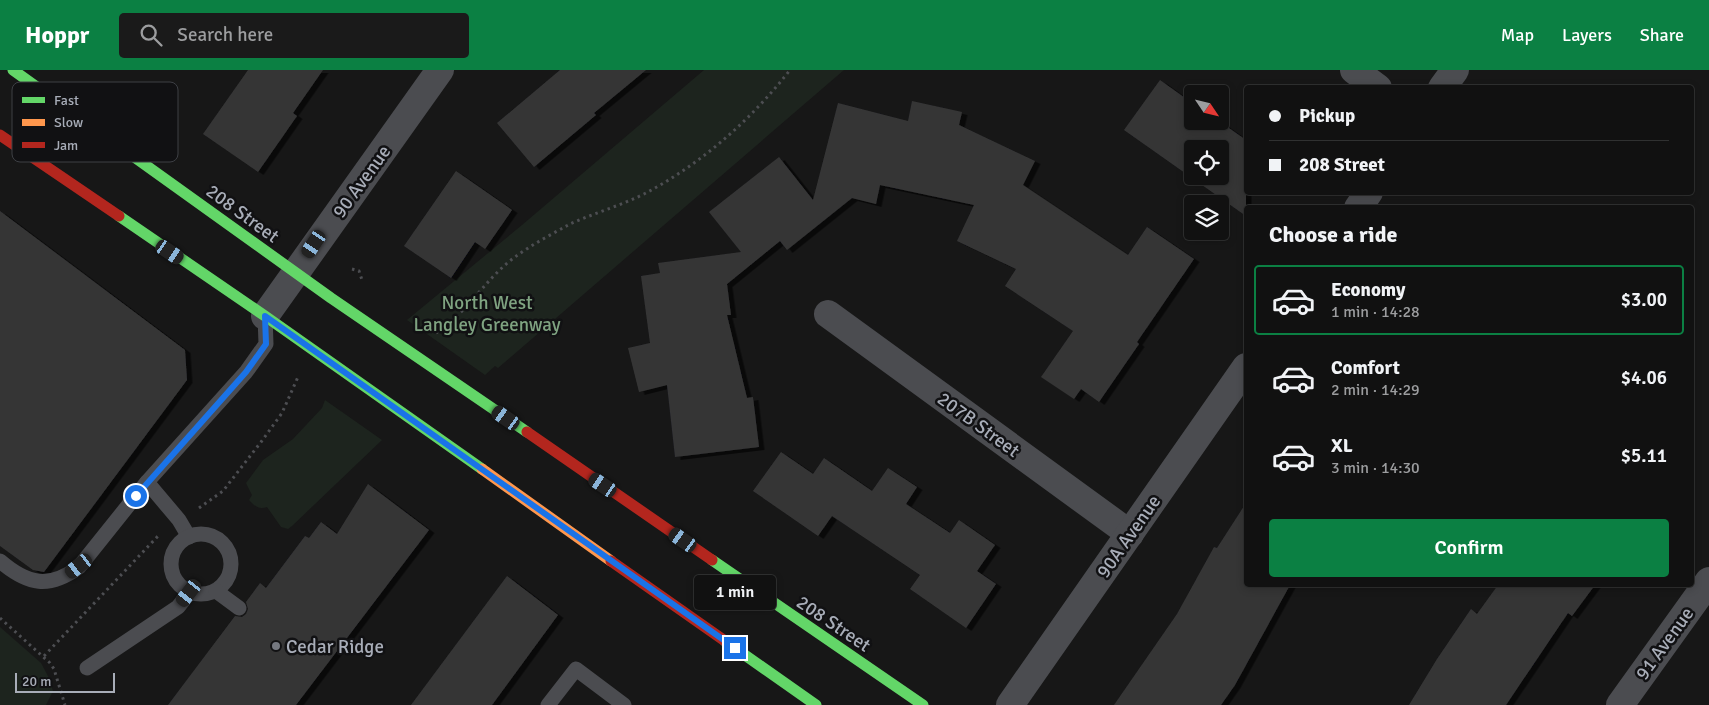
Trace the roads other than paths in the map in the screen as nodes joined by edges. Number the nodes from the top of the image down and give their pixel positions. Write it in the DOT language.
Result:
graph roads {
  1 [pos="13,70"];
  2 [pos="440,70"];
  3 [pos="1354,70"];
  4 [pos="1455,70"];
  5 [pos="30,82"];
  6 [pos="1374,85"];
  7 [pos="1444,85"];
  8 [pos="0,135"];
  9 [pos="12,143"];
  10 [pos="40,162"];
  11 [pos="142,162"];
  12 [pos="296,272"];
  13 [pos="828,314"];
  14 [pos="265,316"];
  15 [pos="1244,371"];
  16 [pos="147,482"];
  17 [pos="1130,534"];
  18 [pos="189,536"];
  19 [pos="0,561"];
  20 [pos="1709,581"];
  21 [pos="216,591"];
  22 [pos="189,593"];
  23 [pos="238,608"];
  24 [pos="87,668"];
  25 [pos="548,705"];
  26 [pos="624,705"];
  27 [pos="816,705"];
  28 [pos="923,705"];
  29 [pos="1010,705"];
  30 [pos="1620,705"];
  1 -- 5 [label="main road, 208 Street"];
  2 -- 12 [label="street, 90 Avenue"];
  3 -- 6 [label="street"];
  4 -- 7 [label="street"];
  8 -- 9 [label="main road"];
  10 -- 14 [label="main road"];
  11 -- 12 [label="main road, 208 Street"];
  12 -- 14 [label="street, 90 Avenue"];
  12 -- 28 [label="main road, 208 Street"];
  13 -- 17 [label="street, 207B Street"];
  14 -- 16 [label="lane"];
  14 -- 27 [label="main road"];
  15 -- 17 [label="street, 90A Avenue"];
  16 -- 18 [label="lane"];
  16 -- 19 [label="lane"];
  17 -- 29 [label="street, 90A Avenue"];
  18 -- 21 [label="lane"];
  18 -- 22 [label="lane"];
  20 -- 30 [label="street, 91 Avenue"];
  21 -- 22 [label="lane"];
  21 -- 23 [label="lane"];
  22 -- 24 [label="lane"];
  25 -- 26 [label="lane"];
}
